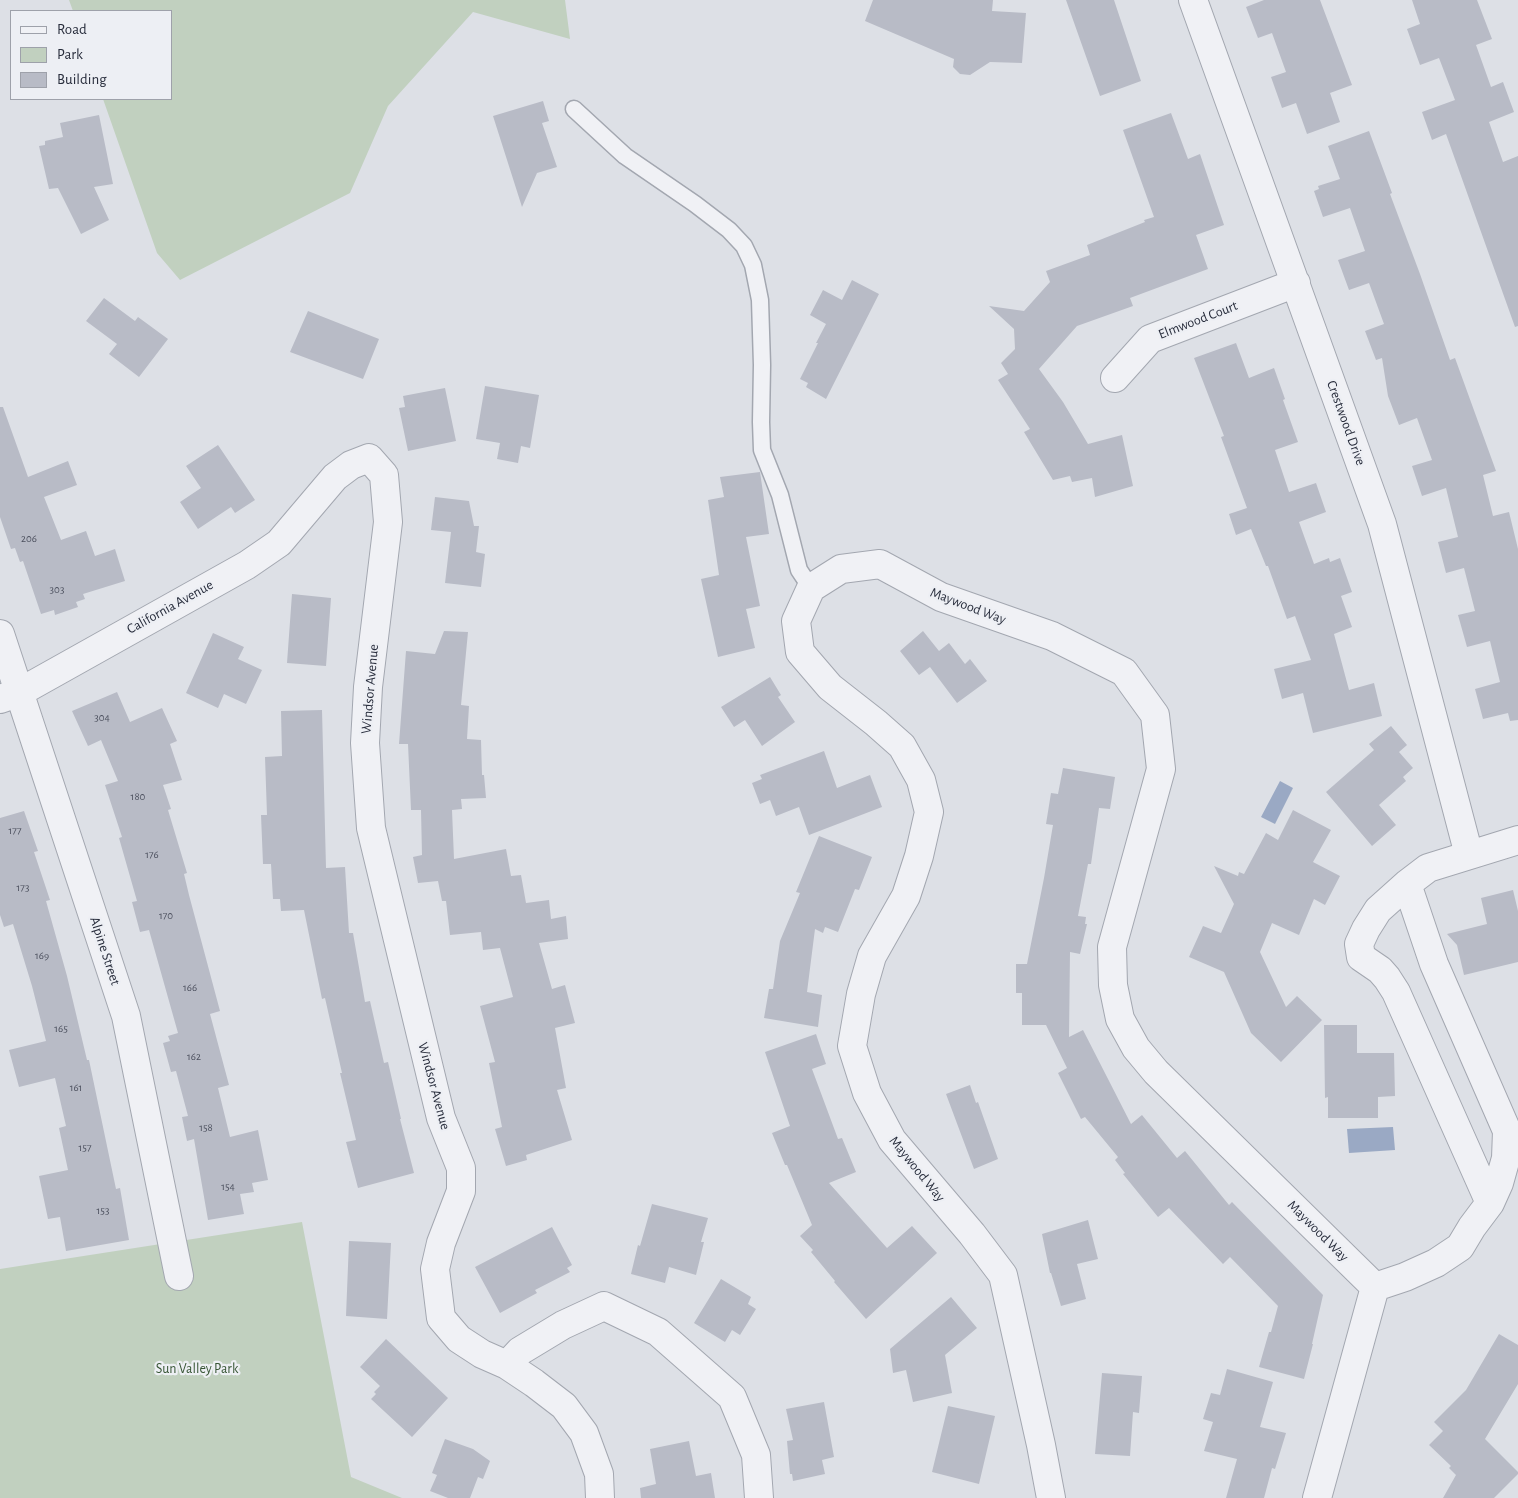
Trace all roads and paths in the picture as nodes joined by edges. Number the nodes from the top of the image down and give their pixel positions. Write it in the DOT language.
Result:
graph roads {
  1 [pos="1193,0"];
  2 [pos="574,110"];
  3 [pos="1296,283"];
  4 [pos="1115,378"];
  5 [pos="322,492"];
  6 [pos="811,588"];
  7 [pos="0,634"];
  8 [pos="10,695"];
  9 [pos="1518,840"];
  10 [pos="1469,854"];
  11 [pos="1407,884"];
  12 [pos="1490,1203"];
  13 [pos="179,1276"];
  14 [pos="1375,1287"];
  15 [pos="507,1365"];
  16 [pos="600,1498"];
  17 [pos="759,1498"];
  18 [pos="1051,1498"];
  19 [pos="1317,1498"];
  1 -- 3 [label="street, Crestwood Drive"];
  2 -- 6 [label="lane"];
  3 -- 4 [label="street, Elmwood Court"];
  3 -- 10 [label="street, Crestwood Drive"];
  5 -- 8 [label="street, California Avenue"];
  5 -- 15 [label="street, Windsor Avenue"];
  6 -- 14 [label="street, Maywood Way"];
  6 -- 18 [label="street, Maywood Way"];
  7 -- 8 [label="street, Alpine Street"];
  8 -- 13 [label="street, Alpine Street"];
  9 -- 10 [label="street"];
  10 -- 11 [label="street"];
  11 -- 12 [label="street"];
  11 -- 12 [label="street"];
  12 -- 14 [label="street"];
  14 -- 19 [label="street"];
  15 -- 16 [label="street"];
  15 -- 17 [label="street"];
}
